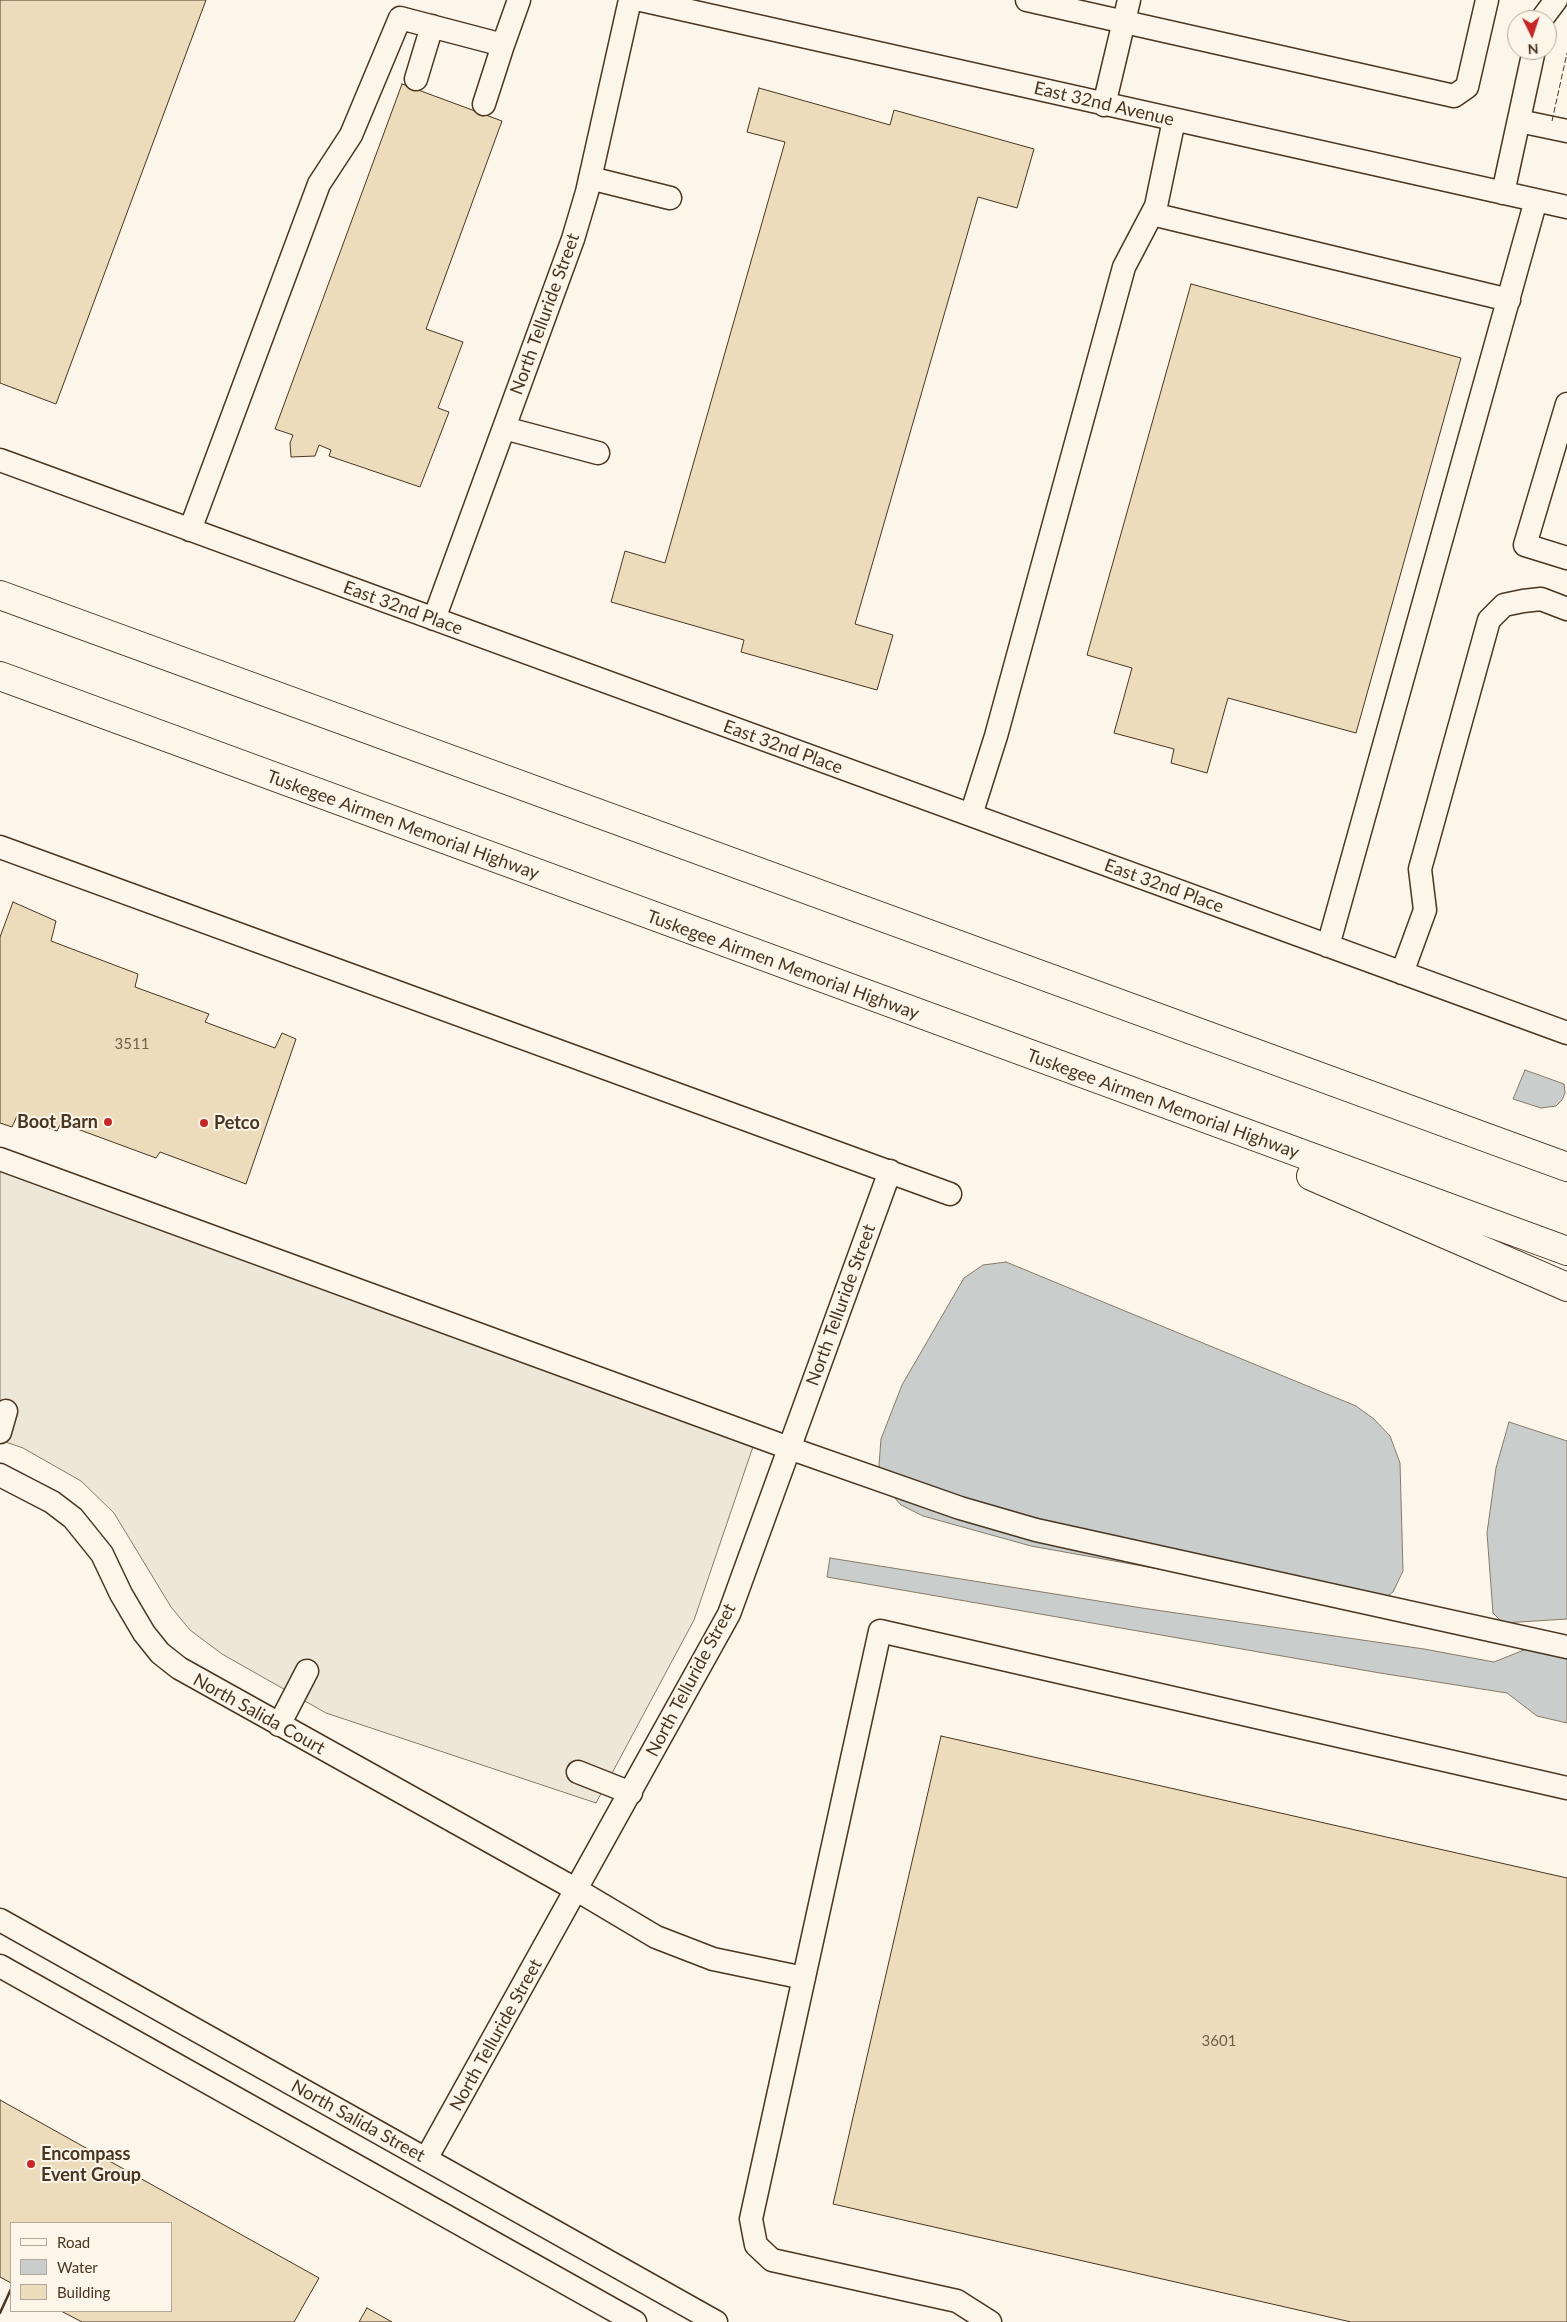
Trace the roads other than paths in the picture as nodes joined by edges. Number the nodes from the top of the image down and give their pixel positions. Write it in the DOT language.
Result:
graph roads {
  1 [pos="519,0"];
  2 [pos="630,0"];
  3 [pos="641,0"];
  4 [pos="1027,0"];
  5 [pos="1488,0"];
  6 [pos="1126,10"];
  7 [pos="432,26"];
  8 [pos="502,44"];
  9 [pos="1532,60"];
  10 [pos="416,79"];
  11 [pos="484,104"];
  12 [pos="1104,105"];
  13 [pos="1174,120"];
  14 [pos="1519,121"];
  15 [pos="1567,131"];
  16 [pos="590,178"];
  17 [pos="1503,193"];
  18 [pos="670,198"];
  19 [pos="1536,200"];
  20 [pos="1567,207"];
  21 [pos="1152,214"];
  22 [pos="1509,300"];
  23 [pos="1567,404"];
  24 [pos="504,428"];
  25 [pos="598,453"];
  26 [pos="0,460"];
  27 [pos="190,530"];
  28 [pos="1567,558"];
  29 [pos="0,595"];
  30 [pos="1567,610"];
  31 [pos="434,619"];
  32 [pos="0,676"];
  33 [pos="971,815"];
  34 [pos="0,847"];
  35 [pos="1328,946"];
  36 [pos="1402,973"];
  37 [pos="1567,1033"];
  38 [pos="1238,1045"];
  39 [pos="1050,1063"];
  40 [pos="1567,1155"];
  41 [pos="0,1159"];
  42 [pos="1567,1167"];
  43 [pos="890,1171"];
  44 [pos="950,1194"];
  45 [pos="1567,1251"];
  46 [pos="1567,1287"];
  47 [pos="789,1448"];
  48 [pos="0,1475"];
  49 [pos="1567,1647"];
  50 [pos="307,1671"];
  51 [pos="279,1725"];
  52 [pos="578,1772"];
  53 [pos="1567,1788"];
  54 [pos="631,1793"];
  55 [pos="577,1890"];
  56 [pos="0,1920"];
  57 [pos="0,1966"];
  58 [pos="804,1978"];
  59 [pos="426,2159"];
  60 [pos="635,2322"];
  61 [pos="716,2322"];
  62 [pos="990,2322"];
  1 -- 8 [label="street"];
  2 -- 16 [label="street, North Telluride Street"];
  3 -- 12 [label="street, East 32nd Avenue"];
  4 -- 6 [label="street"];
  5 -- 6 [label="street"];
  6 -- 12 [label="street"];
  7 -- 8 [label="street"];
  7 -- 10 [label="street"];
  7 -- 27 [label="street"];
  8 -- 11 [label="street"];
  9 -- 14 [label="street"];
  12 -- 13 [label="street, East 32nd Avenue"];
  13 -- 17 [label="street, East 32nd Avenue"];
  13 -- 21 [label="street"];
  14 -- 15 [label="street"];
  14 -- 17 [label="street"];
  16 -- 18 [label="street"];
  16 -- 24 [label="street, North Telluride Street"];
  17 -- 19 [label="street, East 32nd Avenue"];
  19 -- 20 [label="street, East 32nd Avenue"];
  19 -- 22 [label="street"];
  21 -- 22 [label="street"];
  21 -- 33 [label="street"];
  22 -- 35 [label="street"];
  23 -- 28 [label="street"];
  24 -- 25 [label="street"];
  24 -- 31 [label="street, North Telluride Street"];
  26 -- 27 [label="street, East 32nd Place"];
  27 -- 31 [label="street, East 32nd Place"];
  29 -- 38 [label="highway"];
  30 -- 36 [label="street"];
  31 -- 33 [label="street, East 32nd Place"];
  32 -- 39 [label="highway, Tuskegee Airmen Memorial Highway"];
  33 -- 35 [label="street, East 32nd Place"];
  34 -- 43 [label="street"];
  35 -- 36 [label="street, East 32nd Place"];
  36 -- 37 [label="street, East 32nd Place"];
  38 -- 40 [label="highway"];
  38 -- 42 [label="highway"];
  39 -- 45 [label="highway, Tuskegee Airmen Memorial Highway"];
  39 -- 46 [label="highway"];
  41 -- 47 [label="street"];
  43 -- 44 [label="street"];
  43 -- 47 [label="street, North Telluride Street"];
  47 -- 49 [label="street"];
  47 -- 54 [label="street, North Telluride Street"];
  48 -- 51 [label="street, North Salida Court"];
  50 -- 51 [label="street"];
  51 -- 55 [label="street, North Salida Court"];
  52 -- 54 [label="street"];
  53 -- 58 [label="street"];
  54 -- 55 [label="street, North Telluride Street"];
  55 -- 58 [label="street, North Salida Court"];
  55 -- 59 [label="street, North Telluride Street"];
  56 -- 59 [label="street, North Salida Street"];
  57 -- 60 [label="street"];
  58 -- 62 [label="street"];
  59 -- 61 [label="street, North Salida Street"];
}
